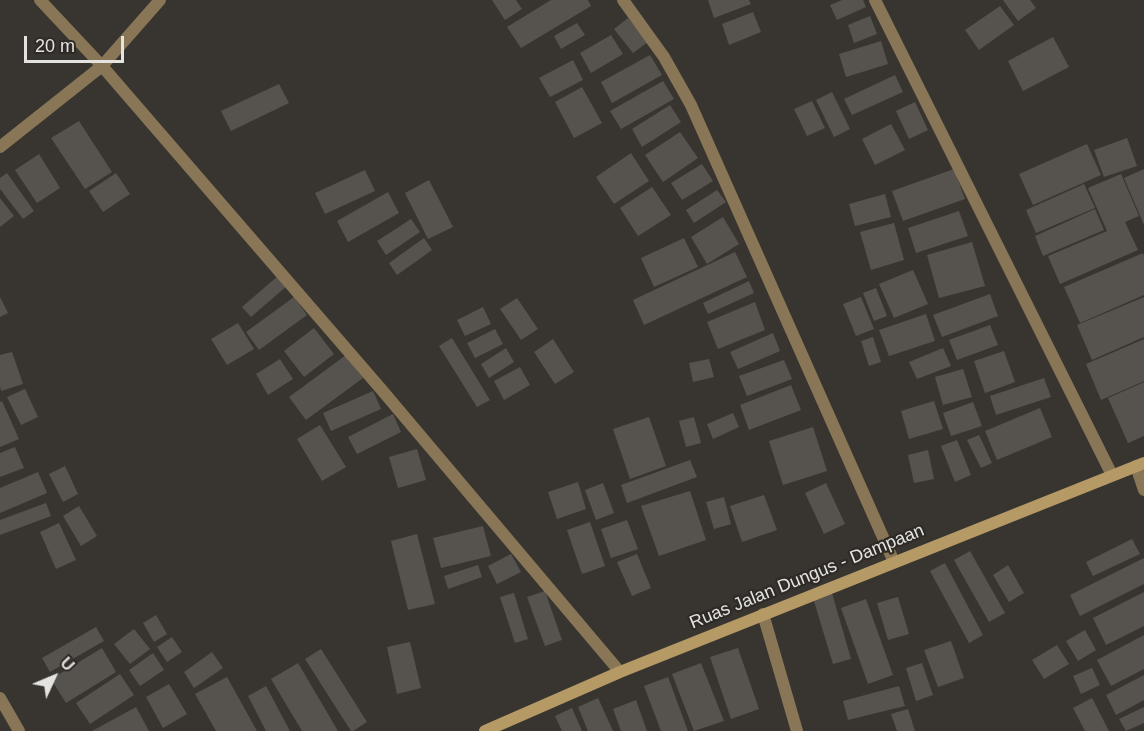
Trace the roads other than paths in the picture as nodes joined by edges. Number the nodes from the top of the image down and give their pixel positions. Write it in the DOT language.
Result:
graph roads {
  1 [pos="40,0"];
  2 [pos="160,0"];
  3 [pos="623,0"];
  4 [pos="874,0"];
  5 [pos="102,66"];
  6 [pos="0,147"];
  7 [pos="1140,464"];
  8 [pos="1112,475"];
  9 [pos="1144,490"];
  10 [pos="894,562"];
  11 [pos="763,614"];
  12 [pos="620,672"];
  13 [pos="0,698"];
  14 [pos="19,731"];
  15 [pos="485,731"];
  16 [pos="797,731"];
  1 -- 5 [label="street"];
  2 -- 5 [label="street"];
  3 -- 10 [label="street"];
  4 -- 8 [label="street"];
  5 -- 6 [label="street"];
  5 -- 12 [label="street"];
  7 -- 8 [label="main road, Ruas Jalan Dungus - Dampaan"];
  7 -- 9 [label="street"];
  8 -- 10 [label="main road, Ruas Jalan Dungus - Dampaan"];
  10 -- 11 [label="main road, Ruas Jalan Dungus - Dampaan"];
  11 -- 12 [label="main road, Ruas Jalan Dungus - Dampaan"];
  11 -- 16 [label="street"];
  12 -- 15 [label="main road, Ruas Jalan Dungus - Dampaan"];
  13 -- 14 [label="street"];
}
